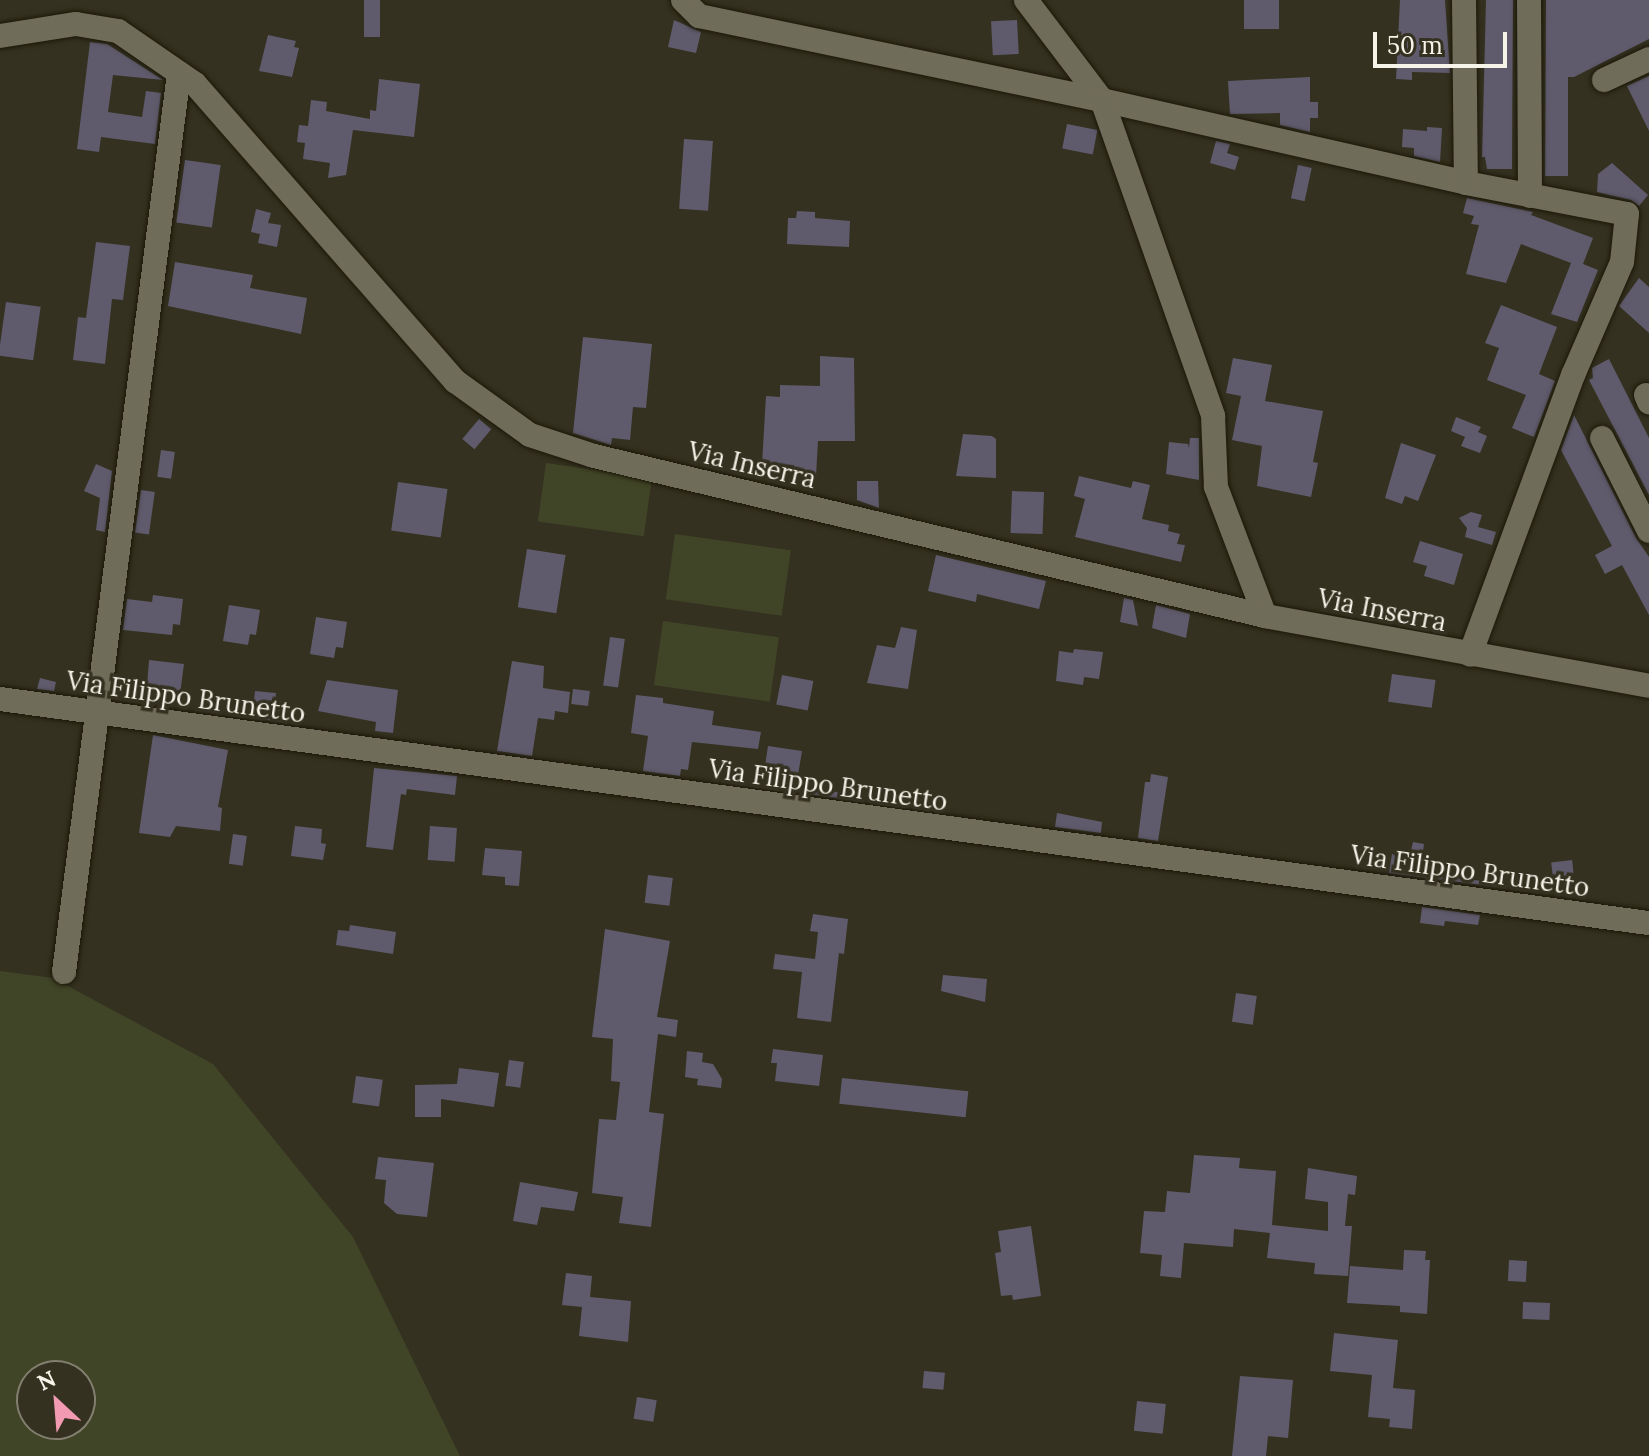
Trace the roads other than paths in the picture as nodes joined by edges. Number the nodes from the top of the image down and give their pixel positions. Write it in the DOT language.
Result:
graph roads {
  1 [pos="683,0"];
  2 [pos="1026,0"];
  3 [pos="1464,0"];
  4 [pos="1529,0"];
  5 [pos="0,36"];
  6 [pos="1649,59"];
  7 [pos="179,73"];
  8 [pos="1604,80"];
  9 [pos="1102,100"];
  10 [pos="1466,183"];
  11 [pos="1530,196"];
  12 [pos="1602,438"];
  13 [pos="1646,516"];
  14 [pos="1265,616"];
  15 [pos="1470,655"];
  16 [pos="1649,686"];
  17 [pos="0,699"];
  18 [pos="97,712"];
  19 [pos="1649,923"];
  20 [pos="64,972"];
  1 -- 9 [label="street"];
  2 -- 9 [label="street"];
  3 -- 10 [label="street"];
  4 -- 11 [label="street"];
  5 -- 7 [label="street, Via Inserra"];
  6 -- 8 [label="street"];
  7 -- 14 [label="street, Via Inserra"];
  7 -- 18 [label="street"];
  9 -- 10 [label="street"];
  9 -- 14 [label="street"];
  10 -- 11 [label="street"];
  11 -- 15 [label="street"];
  12 -- 13 [label="street"];
  14 -- 15 [label="street, Via Inserra"];
  15 -- 16 [label="street, Via Inserra"];
  17 -- 18 [label="street, Via Filippo Brunetto"];
  18 -- 19 [label="street, Via Filippo Brunetto"];
  18 -- 20 [label="street"];
}
